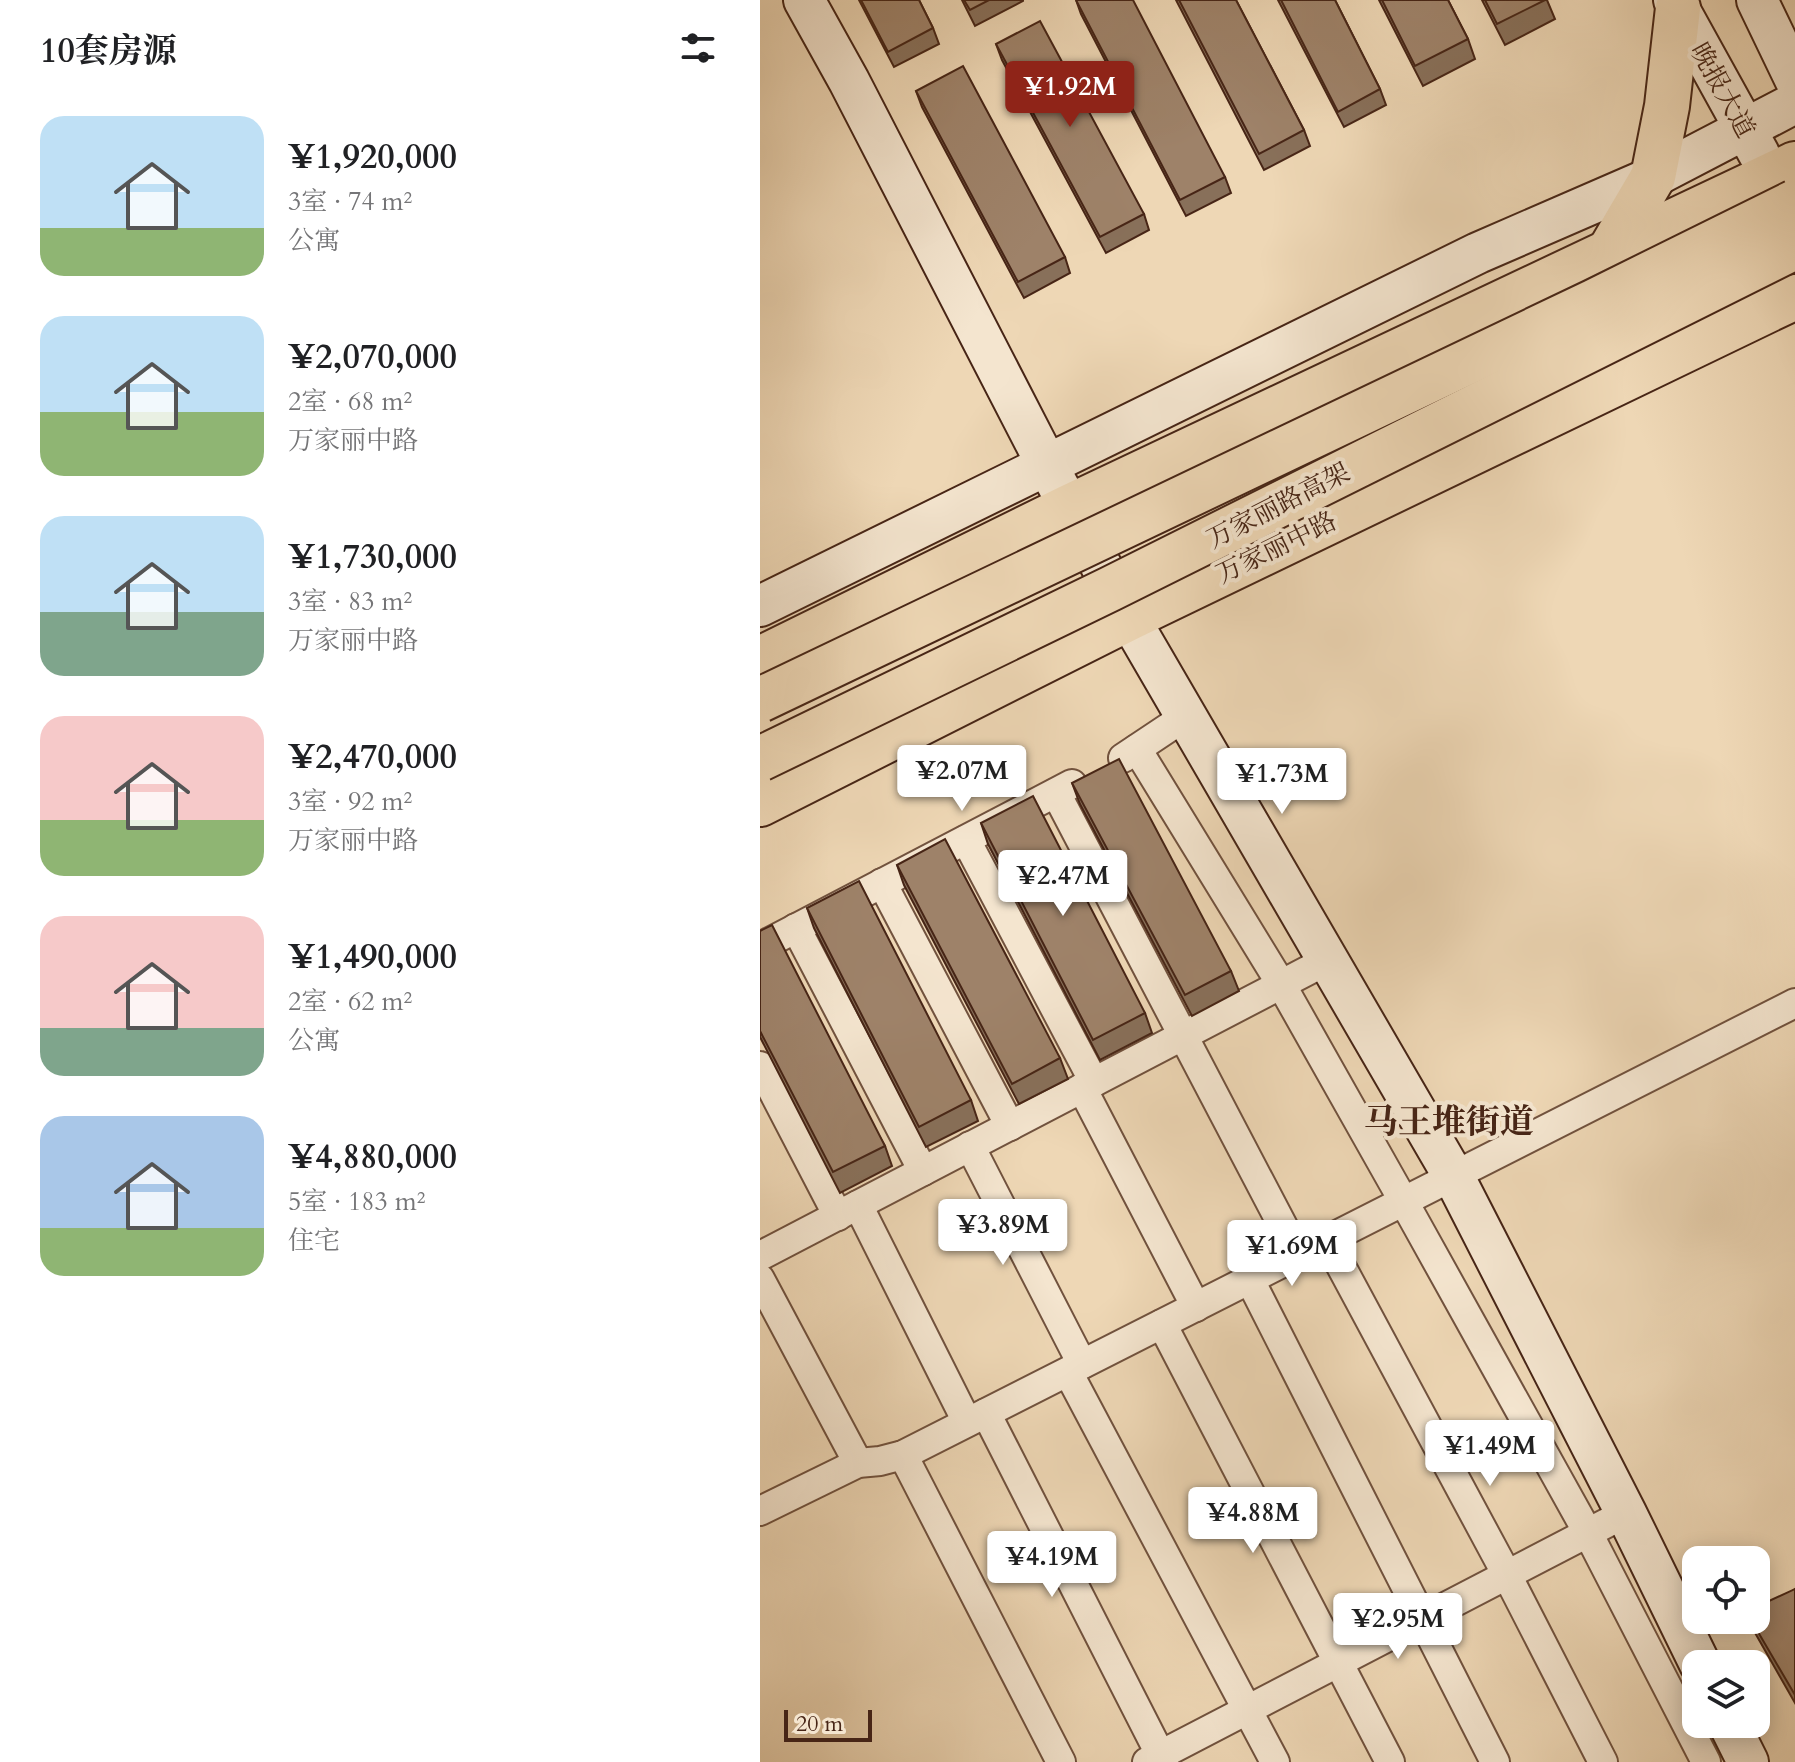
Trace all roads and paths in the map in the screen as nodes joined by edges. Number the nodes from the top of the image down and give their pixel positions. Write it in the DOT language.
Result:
graph roads {
  1 [pos="804,0"];
  2 [pos="1757,0"];
  3 [pos="1676,4"];
  4 [pos="1795,79"];
  5 [pos="1795,103"];
  6 [pos="1745,130"];
  7 [pos="1653,177"];
  8 [pos="1787,180"];
  9 [pos="1795,222"];
  10 [pos="1795,247"];
  11 [pos="1609,252"];
  12 [pos="1795,297"];
  13 [pos="1047,465"];
  14 [pos="1069,507"];
  15 [pos="760,606"];
  16 [pos="1129,618"];
  17 [pos="760,659"];
  18 [pos="760,700"];
  19 [pos="1186,716"];
  20 [pos="1137,749"];
  21 [pos="760,759"];
  22 [pos="1056,793"];
  23 [pos="760,804"];
  24 [pos="966,840"];
  25 [pos="882,883"];
  26 [pos="796,928"];
  27 [pos="760,947"];
  28 [pos="1328,960"];
  29 [pos="1281,984"];
  30 [pos="1795,1003"];
  31 [pos="1184,1035"];
  32 [pos="760,1066"];
  33 [pos="1088,1085"];
  34 [pos="1010,1126"];
  35 [pos="970,1146"];
  36 [pos="923,1171"];
  37 [pos="1454,1177"];
  38 [pos="1404,1202"];
  39 [pos="848,1210"];
  40 [pos="1327,1240"];
  41 [pos="1298,1255"];
  42 [pos="760,1256"];
  43 [pos="760,1279"];
  44 [pos="1250,1280"];
  45 [pos="1196,1307"];
  46 [pos="1162,1324"];
  47 [pos="1075,1368"];
  48 [pos="976,1418"];
  49 [pos="903,1455"];
  50 [pos="858,1463"];
  51 [pos="764,1500"];
  52 [pos="1626,1513"];
  53 [pos="1588,1533"];
  54 [pos="1507,1575"];
  55 [pos="1424,1618"];
  56 [pos="1693,1650"];
  57 [pos="1338,1663"];
  58 [pos="1248,1709"];
  59 [pos="1736,1738"];
  60 [pos="1157,1760"];
  61 [pos="1061,1762"];
  62 [pos="1275,1762"];
  63 [pos="1390,1762"];
  64 [pos="1495,1762"];
  65 [pos="1603,1762"];
  66 [pos="1706,1762"];
  67 [pos="1748,1762"];
  1 -- 13 [label="street"];
  2 -- 4 [label="street"];
  3 -- 6 [label="street, 晚报大道"];
  3 -- 7 [label="main road"];
  5 -- 6 [label="street"];
  6 -- 7 [label="street"];
  6 -- 8 [label="street, 晚报大道"];
  7 -- 11 [label="main road"];
  7 -- 13 [label="street"];
  8 -- 9 [label="street, 晚报大道"];
  8 -- 11 [label="main road"];
  8 -- 18 [label="main road, 万家丽路高架, bridge"];
  10 -- 21 [label="main road, 万家丽路高架, bridge"];
  11 -- 14 [label="main road"];
  12 -- 16 [label="main road, 万家丽中路"];
  13 -- 14 [label="street"];
  13 -- 15 [label="street"];
  14 -- 16 [label="street"];
  14 -- 17 [label="main road"];
  16 -- 19 [label="street"];
  16 -- 23 [label="main road, 万家丽中路"];
  19 -- 20 [label="street"];
  19 -- 28 [label="street"];
  20 -- 22 [label="street"];
  20 -- 29 [label="street"];
  22 -- 24 [label="street"];
  22 -- 31 [label="street"];
  24 -- 25 [label="street"];
  24 -- 33 [label="street"];
  25 -- 26 [label="street"];
  25 -- 34 [label="street"];
  26 -- 27 [label="street"];
  26 -- 36 [label="street"];
  28 -- 29 [label="street"];
  28 -- 37 [label="street"];
  29 -- 31 [label="street"];
  29 -- 38 [label="street"];
  30 -- 37 [label="street"];
  31 -- 33 [label="street"];
  31 -- 41 [label="street"];
  32 -- 39 [label="street"];
  33 -- 34 [label="street"];
  33 -- 45 [label="street"];
  34 -- 35 [label="street"];
  35 -- 36 [label="street"];
  35 -- 47 [label="street"];
  36 -- 39 [label="street"];
  37 -- 38 [label="street"];
  37 -- 52 [label="street"];
  38 -- 40 [label="street"];
  38 -- 53 [label="street"];
  39 -- 42 [label="street"];
  39 -- 48 [label="street"];
  40 -- 41 [label="street"];
  40 -- 54 [label="street"];
  41 -- 44 [label="street"];
  43 -- 50 [label="street"];
  44 -- 45 [label="street"];
  44 -- 55 [label="street"];
  45 -- 46 [label="street"];
  46 -- 47 [label="street"];
  46 -- 57 [label="street"];
  47 -- 48 [label="street"];
  47 -- 58 [label="street"];
  48 -- 49 [label="street"];
  48 -- 60 [label="street"];
  49 -- 50 [label="street"];
  49 -- 61 [label="street"];
  50 -- 51 [label="street"];
  52 -- 53 [label="street"];
  52 -- 56 [label="street"];
  53 -- 54 [label="street"];
  53 -- 66 [label="street"];
  54 -- 55 [label="street"];
  54 -- 65 [label="street"];
  55 -- 57 [label="street"];
  55 -- 64 [label="street"];
  57 -- 58 [label="street"];
  57 -- 63 [label="street"];
  58 -- 60 [label="street"];
  58 -- 62 [label="street"];
  59 -- 67 [label="street"];
}
